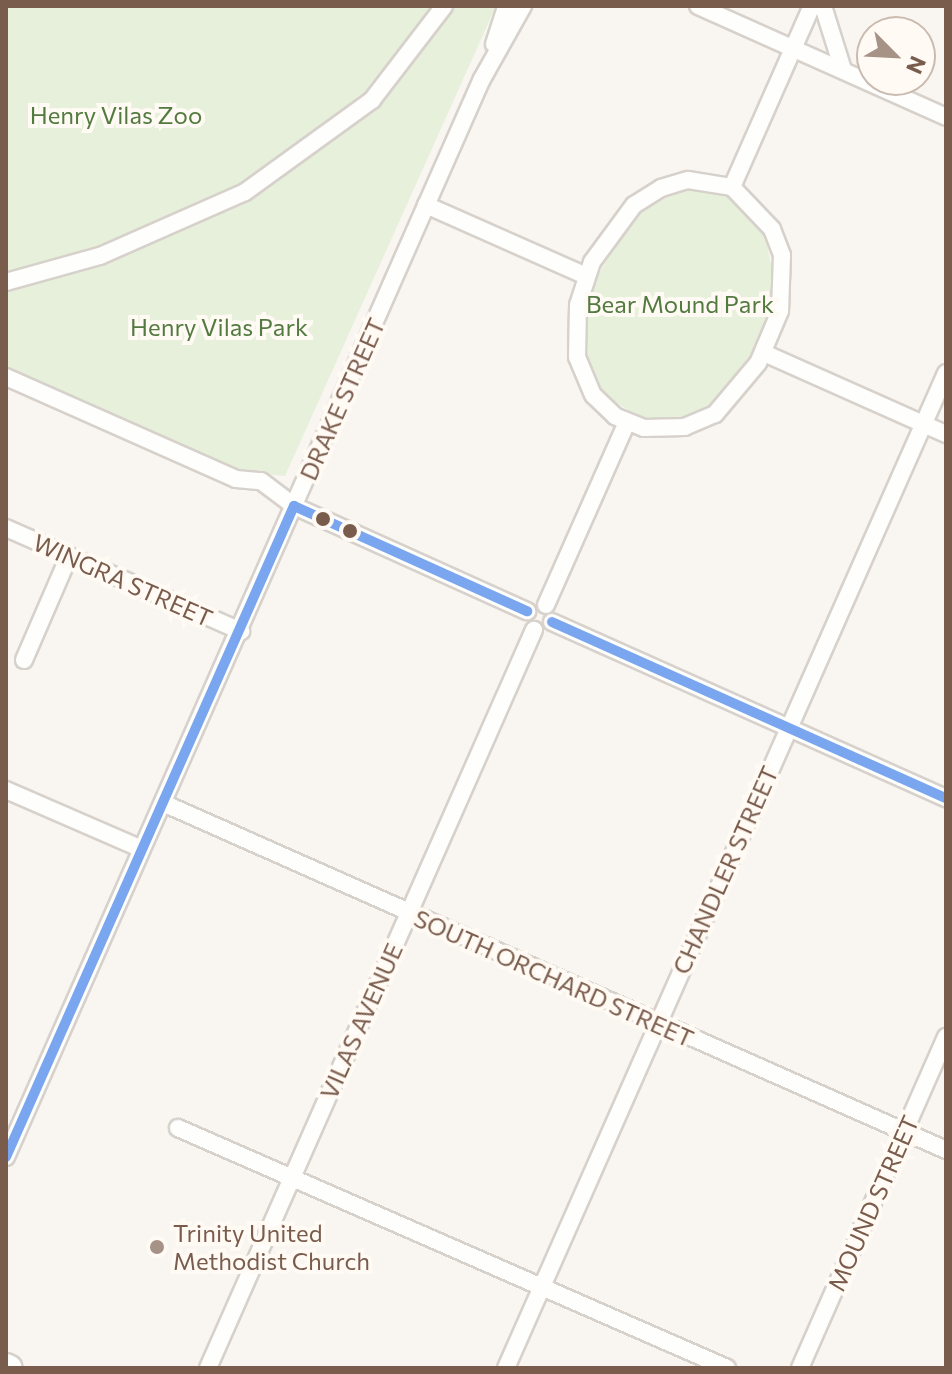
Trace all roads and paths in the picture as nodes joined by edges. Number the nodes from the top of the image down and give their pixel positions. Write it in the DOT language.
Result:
graph roads {
  1 [pos="444,6"];
  2 [pos="506,6"];
  3 [pos="523,6"];
  4 [pos="698,6"];
  5 [pos="812,6"];
  6 [pos="823,6"];
  7 [pos="793,48"];
  8 [pos="843,70"];
  9 [pos="482,79"];
  10 [pos="946,117"];
  11 [pos="732,187"];
  12 [pos="426,205"];
  13 [pos="586,276"];
  14 [pos="6,282"];
  15 [pos="764,353"];
  16 [pos="946,373"];
  17 [pos="6,377"];
  18 [pos="627,422"];
  19 [pos="923,424"];
  20 [pos="946,434"];
  21 [pos="294,506"];
  22 [pos="6,528"];
  23 [pos="69,556"];
  24 [pos="546,605"];
  25 [pos="527,611"];
  26 [pos="552,622"];
  27 [pos="534,630"];
  28 [pos="241,631"];
  29 [pos="24,660"];
  30 [pos="787,729"];
  31 [pos="6,790"];
  32 [pos="946,798"];
  33 [pos="163,803"];
  34 [pos="142,849"];
  35 [pos="408,914"];
  36 [pos="657,1024"];
  37 [pos="946,1037"];
  38 [pos="178,1128"];
  39 [pos="905,1131"];
  40 [pos="946,1150"];
  41 [pos="6,1157"];
  42 [pos="293,1177"];
  43 [pos="542,1287"];
  44 [pos="208,1368"];
  45 [pos="506,1368"];
  46 [pos="727,1368"];
  47 [pos="800,1368"];
  1 -- 14 [label="street"];
  2 -- 9 [label="street, DRAKE STREET"];
  3 -- 9 [label="street, DRAKE STREET"];
  4 -- 7 [label="street"];
  5 -- 7 [label="street"];
  6 -- 8 [label="street"];
  7 -- 8 [label="street"];
  7 -- 11 [label="street"];
  8 -- 10 [label="street"];
  9 -- 12 [label="street, DRAKE STREET"];
  11 -- 13 [label="street"];
  11 -- 15 [label="street"];
  12 -- 13 [label="street"];
  12 -- 21 [label="street, DRAKE STREET"];
  13 -- 18 [label="street"];
  15 -- 18 [label="street"];
  15 -- 19 [label="street"];
  16 -- 19 [label="street, CHANDLER STREET"];
  17 -- 21 [label="street"];
  18 -- 24 [label="street"];
  19 -- 20 [label="street"];
  19 -- 30 [label="street, CHANDLER STREET"];
  21 -- 25 [label="street"];
  21 -- 28 [label="street, DRAKE STREET"];
  22 -- 23 [label="street, WINGRA STREET"];
  23 -- 28 [label="street, WINGRA STREET"];
  23 -- 29 [label="street"];
  24 -- 25 [label="street"];
  24 -- 26 [label="street"];
  25 -- 27 [label="street"];
  26 -- 27 [label="street"];
  26 -- 30 [label="street"];
  27 -- 35 [label="street, VILAS AVENUE"];
  28 -- 33 [label="street, DRAKE STREET"];
  30 -- 32 [label="street"];
  30 -- 36 [label="street, CHANDLER STREET"];
  31 -- 34 [label="street"];
  33 -- 34 [label="street, DRAKE STREET"];
  33 -- 35 [label="street, SOUTH ORCHARD STREET"];
  34 -- 41 [label="street, DRAKE STREET"];
  35 -- 36 [label="street, SOUTH ORCHARD STREET"];
  35 -- 42 [label="street, VILAS AVENUE"];
  36 -- 39 [label="street, SOUTH ORCHARD STREET"];
  36 -- 43 [label="street, CHANDLER STREET"];
  37 -- 39 [label="street, MOUND STREET"];
  38 -- 42 [label="street"];
  39 -- 40 [label="street, SOUTH ORCHARD STREET"];
  39 -- 47 [label="street, MOUND STREET"];
  42 -- 43 [label="street"];
  42 -- 44 [label="street, VILAS AVENUE"];
  43 -- 45 [label="street, CHANDLER STREET"];
  43 -- 46 [label="street"];
}
